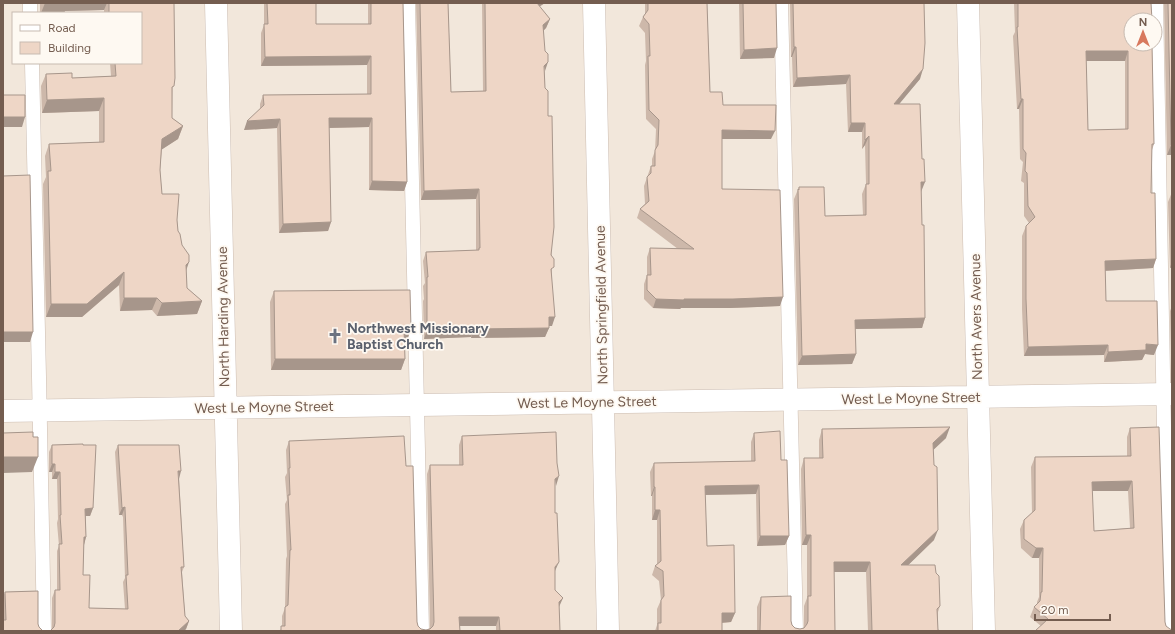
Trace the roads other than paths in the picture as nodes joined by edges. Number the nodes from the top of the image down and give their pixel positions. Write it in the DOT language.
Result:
graph roads {
  1 [pos="216,3"];
  2 [pos="408,3"];
  3 [pos="594,3"];
  4 [pos="781,3"];
  5 [pos="968,3"];
  6 [pos="1156,3"];
  7 [pos="32,64"];
  8 [pos="1168,394"];
  9 [pos="978,397"];
  10 [pos="791,400"];
  11 [pos="603,402"];
  12 [pos="416,405"];
  13 [pos="226,408"];
  14 [pos="40,410"];
  15 [pos="3,411"];
  16 [pos="44,631"];
  17 [pos="231,631"];
  18 [pos="422,631"];
  19 [pos="608,631"];
  20 [pos="796,631"];
  21 [pos="984,631"];
  22 [pos="1170,631"];
  1 -- 13 [label="street, North Harding Avenue"];
  2 -- 12 [label="lane"];
  3 -- 11 [label="street, North Springfield Avenue"];
  4 -- 10 [label="lane"];
  5 -- 9 [label="street, North Avers Avenue"];
  6 -- 8 [label="lane"];
  7 -- 14 [label="lane"];
  8 -- 9 [label="street, West Le Moyne Street"];
  8 -- 22 [label="lane"];
  9 -- 10 [label="street, West Le Moyne Street"];
  9 -- 21 [label="street, North Avers Avenue"];
  10 -- 11 [label="street, West Le Moyne Street"];
  10 -- 20 [label="lane"];
  11 -- 12 [label="street, West Le Moyne Street"];
  11 -- 19 [label="street, North Springfield Avenue"];
  12 -- 13 [label="street, West Le Moyne Street"];
  12 -- 18 [label="lane"];
  13 -- 14 [label="street, West Le Moyne Street"];
  13 -- 17 [label="street, North Harding Avenue"];
  14 -- 15 [label="street, West Le Moyne Street"];
  14 -- 16 [label="lane"];
}
